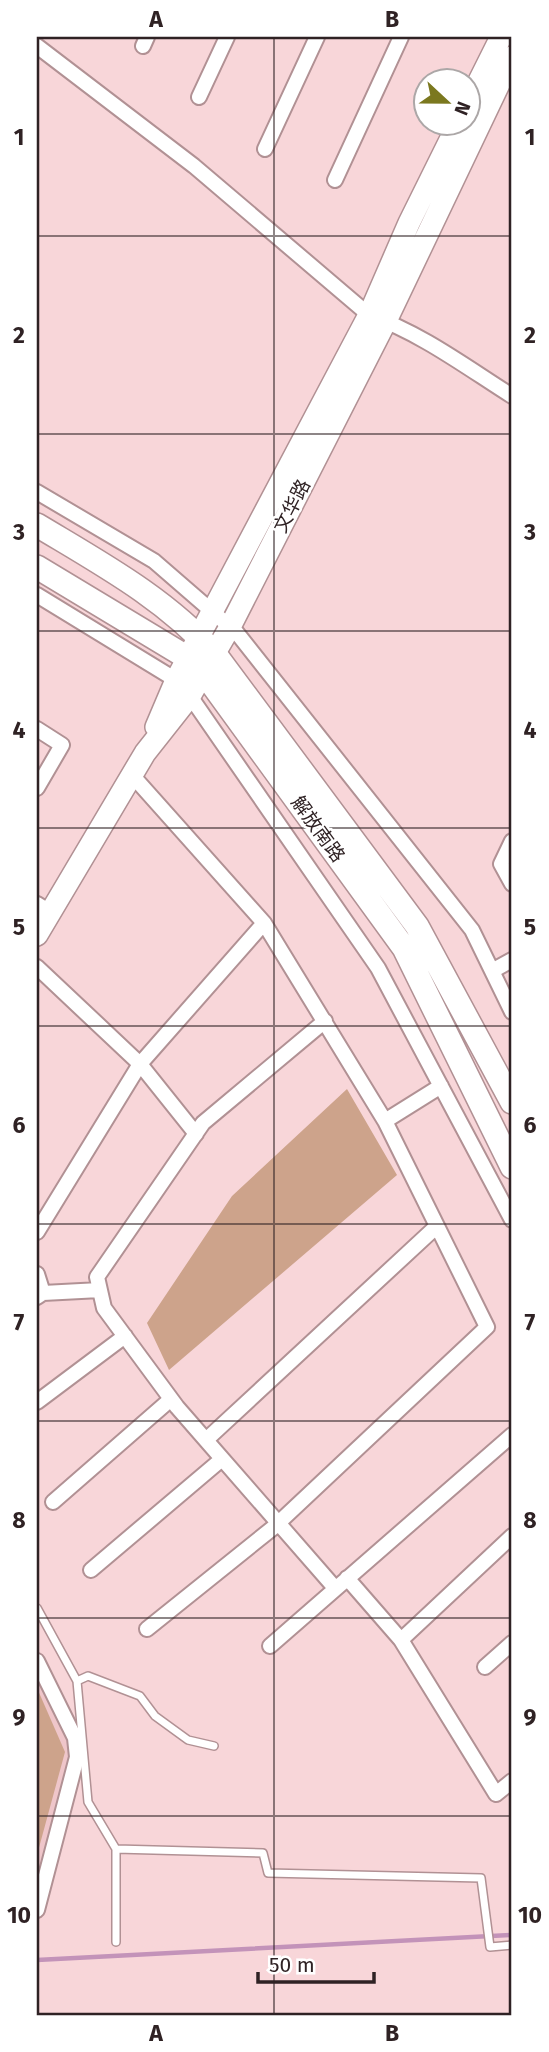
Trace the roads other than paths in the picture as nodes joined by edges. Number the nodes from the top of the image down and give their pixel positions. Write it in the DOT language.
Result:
graph roads {
  1 [pos="227,37"];
  2 [pos="317,37"];
  3 [pos="401,37"];
  4 [pos="501,37"];
  5 [pos="37,46"];
  6 [pos="512,57"];
  7 [pos="482,75"];
  8 [pos="199,97"];
  9 [pos="452,136"];
  10 [pos="265,149"];
  11 [pos="335,180"];
  12 [pos="378,318"];
  13 [pos="512,396"];
  14 [pos="37,492"];
  15 [pos="37,525"];
  16 [pos="37,567"];
  17 [pos="37,595"];
  18 [pos="213,612"];
  19 [pos="230,627"];
  20 [pos="201,655"];
  21 [pos="176,680"];
  22 [pos="190,696"];
  23 [pos="37,729"];
  24 [pos="145,753"];
  25 [pos="132,775"];
  26 [pos="37,788"];
  27 [pos="512,841"];
  28 [pos="512,884"];
  29 [pos="43,908"];
  30 [pos="264,923"];
  31 [pos="37,935"];
  32 [pos="512,960"];
  33 [pos="37,967"];
  34 [pos="492,971"];
  35 [pos="512,1012"];
  36 [pos="324,1021"];
  37 [pos="140,1064"];
  38 [pos="441,1086"];
  39 [pos="512,1102"];
  40 [pos="385,1121"];
  41 [pos="196,1133"];
  42 [pos="512,1167"];
  43 [pos="512,1220"];
  44 [pos="437,1226"];
  45 [pos="37,1232"];
  46 [pos="37,1274"];
  47 [pos="100,1290"];
  48 [pos="40,1295"];
  49 [pos="125,1336"];
  50 [pos="171,1399"];
  51 [pos="37,1402"];
  52 [pos="512,1435"];
  53 [pos="206,1440"];
  54 [pos="222,1459"];
  55 [pos="53,1502"];
  56 [pos="278,1523"];
  57 [pos="512,1536"];
  58 [pos="91,1570"];
  59 [pos="347,1578"];
  60 [pos="335,1588"];
  61 [pos="37,1608"];
  62 [pos="147,1629"];
  63 [pos="401,1640"];
  64 [pos="512,1643"];
  65 [pos="270,1646"];
  66 [pos="37,1661"];
  67 [pos="485,1667"];
  68 [pos="77,1681"];
  69 [pos="214,1746"];
  70 [pos="512,1781"];
  71 [pos="116,1849"];
  72 [pos="37,1910"];
  73 [pos="116,1942"];
  74 [pos="512,1945"];
  1 -- 8 [label="street"];
  2 -- 10 [label="street"];
  3 -- 11 [label="street"];
  4 -- 7 [label="main road"];
  5 -- 12 [label="street"];
  6 -- 12 [label="main road, 文华路"];
  9 -- 12 [label="main road, 文华路"];
  12 -- 13 [label="street"];
  12 -- 18 [label="main road, 文华路"];
  12 -- 19 [label="main road, 文华路"];
  14 -- 18 [label="street"];
  15 -- 20 [label="main road, 解放南路"];
  16 -- 20 [label="main road, 解放南路"];
  17 -- 21 [label="street"];
  18 -- 19 [label="street"];
  18 -- 20 [label="main road, 文华路"];
  19 -- 20 [label="main road, 文华路"];
  19 -- 34 [label="street"];
  20 -- 21 [label="main road"];
  20 -- 22 [label="main road, 文华路"];
  20 -- 39 [label="main road, 解放南路"];
  20 -- 42 [label="main road, 解放南路"];
  21 -- 22 [label="street"];
  21 -- 24 [label="main road"];
  22 -- 24 [label="main road, 文华路"];
  22 -- 38 [label="street"];
  23 -- 26 [label="street"];
  24 -- 25 [label="main road, 文华路"];
  25 -- 29 [label="main road, 文华路"];
  25 -- 30 [label="street"];
  27 -- 28 [label="street"];
  29 -- 31 [label="main road, 文华路"];
  30 -- 36 [label="street"];
  30 -- 37 [label="street"];
  32 -- 34 [label="street"];
  33 -- 37 [label="street"];
  34 -- 35 [label="street"];
  36 -- 40 [label="street"];
  36 -- 41 [label="street"];
  37 -- 41 [label="street"];
  37 -- 45 [label="street"];
  38 -- 40 [label="street"];
  38 -- 43 [label="street"];
  40 -- 44 [label="street"];
  41 -- 47 [label="street"];
  44 -- 53 [label="street"];
  44 -- 56 [label="street"];
  46 -- 48 [label="street"];
  47 -- 48 [label="street"];
  47 -- 49 [label="street"];
  49 -- 50 [label="street"];
  49 -- 51 [label="street"];
  50 -- 53 [label="street"];
  50 -- 55 [label="street"];
  52 -- 59 [label="street"];
  53 -- 54 [label="street"];
  54 -- 56 [label="street"];
  54 -- 58 [label="street"];
  56 -- 60 [label="street"];
  56 -- 62 [label="street"];
  57 -- 63 [label="street"];
  59 -- 60 [label="street"];
  59 -- 63 [label="street"];
  60 -- 65 [label="street"];
  61 -- 68 [label="lane"];
  63 -- 70 [label="street"];
  64 -- 67 [label="street"];
  66 -- 72 [label="street"];
  68 -- 69 [label="lane"];
  68 -- 71 [label="lane"];
  71 -- 73 [label="lane"];
  71 -- 74 [label="lane"];
}
